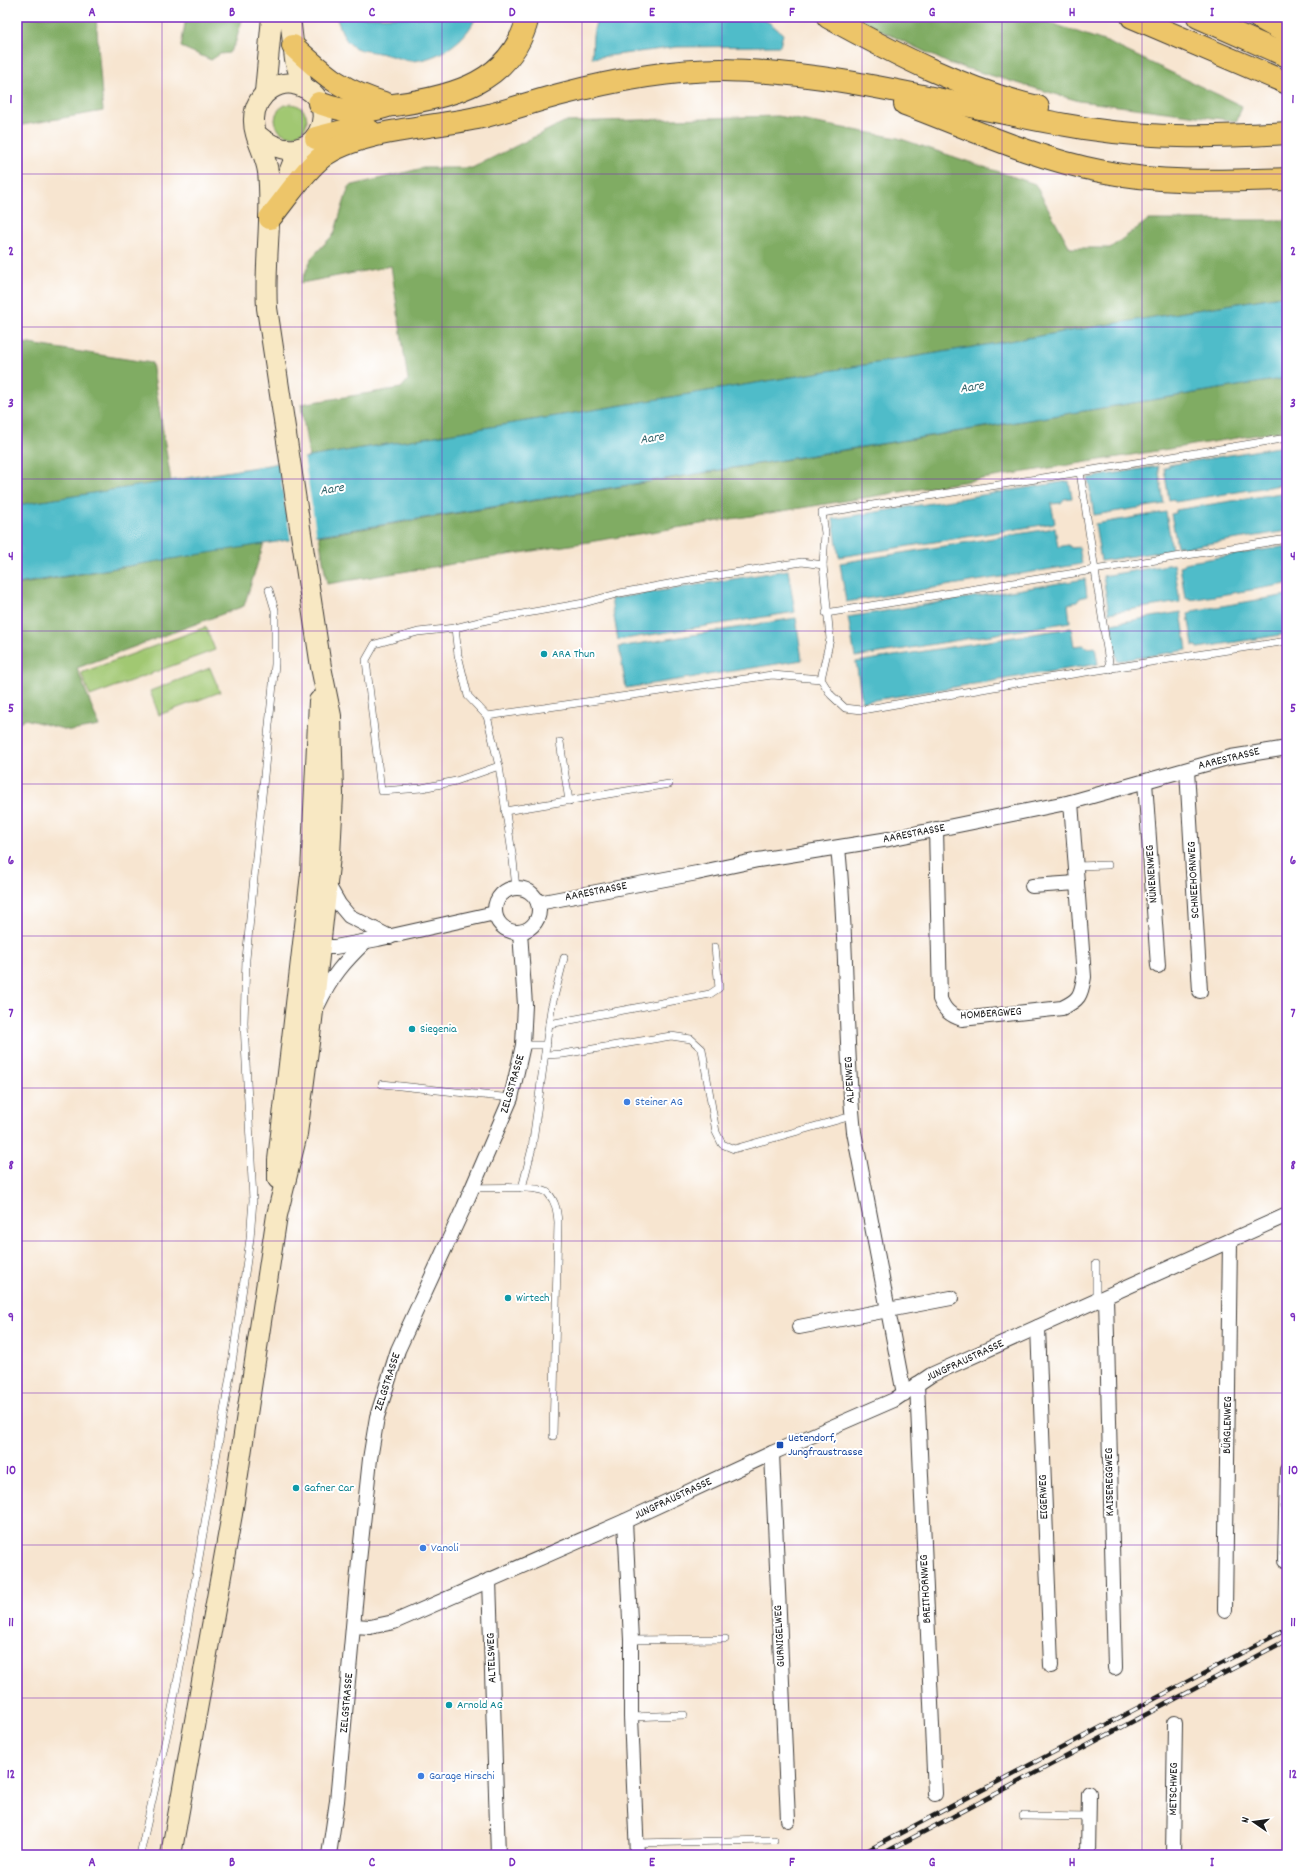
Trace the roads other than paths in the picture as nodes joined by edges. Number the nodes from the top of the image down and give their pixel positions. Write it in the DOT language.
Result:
graph roads {
  1 [pos="272,17"];
  2 [pos="290,17"];
  3 [pos="528,17"];
  4 [pos="828,17"];
  5 [pos="1132,17"];
  6 [pos="1198,17"];
  7 [pos="1258,17"];
  8 [pos="1287,33"];
  9 [pos="293,46"];
  10 [pos="1287,56"];
  11 [pos="848,82"];
  12 [pos="1287,83"];
  13 [pos="303,87"];
  14 [pos="265,92"];
  15 [pos="319,103"];
  16 [pos="390,105"];
  17 [pos="387,132"];
  18 [pos="1287,133"];
  19 [pos="256,134"];
  20 [pos="1208,136"];
  21 [pos="308,143"];
  22 [pos="1287,179"];
  23 [pos="270,218"];
  24 [pos="1287,438"];
  25 [pos="1080,472"];
  26 [pos="1287,538"];
  27 [pos="823,565"];
  28 [pos="1094,570"];
  29 [pos="269,590"];
  30 [pos="826,613"];
  31 [pos="455,628"];
  32 [pos="1287,642"];
  33 [pos="322,667"];
  34 [pos="1110,670"];
  35 [pos="822,679"];
  36 [pos="487,716"];
  37 [pos="560,742"];
  38 [pos="1287,748"];
  39 [pos="499,766"];
  40 [pos="1187,770"];
  41 [pos="1146,782"];
  42 [pos="669,784"];
  43 [pos="569,801"];
  44 [pos="1071,802"];
  45 [pos="505,812"];
  46 [pos="936,829"];
  47 [pos="838,848"];
  48 [pos="1108,865"];
  49 [pos="1076,866"];
  50 [pos="327,882"];
  51 [pos="1077,883"];
  52 [pos="1032,886"];
  53 [pos="516,888"];
  54 [pos="538,903"];
  55 [pos="495,913"];
  56 [pos="520,932"];
  57 [pos="390,937"];
  58 [pos="366,941"];
  59 [pos="312,947"];
  60 [pos="715,947"];
  61 [pos="564,958"];
  62 [pos="1158,966"];
  63 [pos="1200,991"];
  64 [pos="312,1020"];
  65 [pos="549,1024"];
  66 [pos="523,1045"];
  67 [pos="547,1045"];
  68 [pos="545,1056"];
  69 [pos="382,1084"];
  70 [pos="511,1098"];
  71 [pos="852,1116"];
  72 [pos="472,1188"];
  73 [pos="522,1188"];
  74 [pos="277,1215"];
  75 [pos="1287,1215"];
  76 [pos="1230,1241"];
  77 [pos="1096,1264"];
  78 [pos="951,1298"];
  79 [pos="1101,1299"];
  80 [pos="887,1309"];
  81 [pos="799,1327"];
  82 [pos="1038,1327"];
  83 [pos="917,1384"];
  84 [pos="904,1394"];
  85 [pos="553,1436"];
  86 [pos="772,1453"];
  87 [pos="1287,1470"];
  88 [pos="625,1521"];
  89 [pos="1285,1560"];
  90 [pos="489,1580"];
  91 [pos="1225,1610"];
  92 [pos="354,1626"];
  93 [pos="725,1638"];
  94 [pos="631,1640"];
  95 [pos="1051,1666"];
  96 [pos="1115,1668"];
  97 [pos="684,1715"];
  98 [pos="631,1717"];
  99 [pos="1175,1723"];
  100 [pos="1089,1792"];
  101 [pos="935,1794"];
  102 [pos="1023,1816"];
  103 [pos="1089,1817"];
  104 [pos="788,1820"];
  105 [pos="774,1840"];
  106 [pos="637,1849"];
  107 [pos="140,1855"];
  108 [pos="171,1855"];
  109 [pos="329,1855"];
  110 [pos="498,1855"];
  111 [pos="1088,1855"];
  112 [pos="1173,1855"];
  1 -- 14 [label="main road"];
  2 -- 9 [label="main road"];
  3 -- 16 [label="highway"];
  4 -- 20 [label="highway"];
  5 -- 12 [label="highway"];
  6 -- 10 [label="highway"];
  7 -- 8 [label="highway"];
  9 -- 13 [label="main road"];
  9 -- 16 [label="highway"];
  11 -- 17 [label="highway"];
  11 -- 20 [label="highway"];
  11 -- 22 [label="highway"];
  13 -- 14 [label="main road"];
  13 -- 15 [label="main road"];
  14 -- 19 [label="main road"];
  15 -- 16 [label="highway"];
  15 -- 21 [label="main road"];
  17 -- 21 [label="highway"];
  17 -- 23 [label="highway"];
  18 -- 20 [label="highway"];
  19 -- 21 [label="main road"];
  19 -- 23 [label="main road"];
  21 -- 23 [label="main road"];
  23 -- 33 [label="main road"];
  24 -- 25 [label="lane"];
  25 -- 27 [label="lane"];
  25 -- 28 [label="lane"];
  26 -- 28 [label="lane"];
  27 -- 30 [label="lane"];
  27 -- 31 [label="lane"];
  28 -- 30 [label="lane"];
  28 -- 34 [label="lane"];
  29 -- 107 [label="lane"];
  30 -- 35 [label="lane"];
  31 -- 36 [label="lane"];
  31 -- 39 [label="lane"];
  32 -- 34 [label="lane"];
  33 -- 50 [label="main road"];
  33 -- 59 [label="main road"];
  34 -- 35 [label="lane"];
  35 -- 36 [label="lane"];
  36 -- 39 [label="lane"];
  37 -- 43 [label="lane"];
  38 -- 40 [label="street, AARESTRASSE"];
  39 -- 45 [label="lane"];
  40 -- 41 [label="street, AARESTRASSE"];
  40 -- 63 [label="street, SCHNEEHORNWEG"];
  41 -- 44 [label="street, AARESTRASSE"];
  41 -- 62 [label="street, NÜNENENWEG"];
  42 -- 43 [label="lane"];
  43 -- 45 [label="lane"];
  44 -- 46 [label="street, AARESTRASSE"];
  44 -- 49 [label="street, HOMBERGWEG"];
  45 -- 53 [label="lane"];
  46 -- 47 [label="street, AARESTRASSE"];
  46 -- 51 [label="street, HOMBERGWEG"];
  47 -- 54 [label="street, AARESTRASSE"];
  47 -- 71 [label="street, ALPENWEG"];
  48 -- 49 [label="lane"];
  49 -- 51 [label="street, HOMBERGWEG"];
  50 -- 57 [label="street"];
  50 -- 59 [label="main road"];
  51 -- 52 [label="street"];
  53 -- 54 [label="street"];
  53 -- 55 [label="street"];
  54 -- 56 [label="street"];
  55 -- 56 [label="street"];
  55 -- 57 [label="street"];
  56 -- 66 [label="street, ZELGSTRASSE"];
  57 -- 58 [label="street"];
  58 -- 59 [label="street"];
  58 -- 64 [label="street"];
  59 -- 64 [label="main road"];
  59 -- 74 [label="main road"];
  60 -- 65 [label="lane"];
  61 -- 65 [label="lane"];
  64 -- 74 [label="main road"];
  65 -- 67 [label="lane"];
  66 -- 67 [label="lane"];
  66 -- 70 [label="street, ZELGSTRASSE"];
  67 -- 68 [label="lane"];
  68 -- 71 [label="lane"];
  68 -- 73 [label="lane"];
  69 -- 70 [label="lane"];
  70 -- 72 [label="street, ZELGSTRASSE"];
  71 -- 80 [label="street, ALPENWEG"];
  72 -- 73 [label="lane"];
  72 -- 92 [label="street, ZELGSTRASSE"];
  73 -- 85 [label="lane"];
  74 -- 108 [label="main road"];
  75 -- 76 [label="street, JUNGFRAUSTRASSE"];
  76 -- 79 [label="street, JUNGFRAUSTRASSE"];
  76 -- 91 [label="street, BÜRGLENWEG"];
  77 -- 79 [label="lane"];
  78 -- 80 [label="street"];
  79 -- 82 [label="street, JUNGFRAUSTRASSE"];
  79 -- 96 [label="street, KAISEREGGWEG"];
  80 -- 81 [label="street"];
  80 -- 84 [label="street, ALPENWEG"];
  82 -- 83 [label="street, JUNGFRAUSTRASSE"];
  82 -- 95 [label="street, EIGERWEG"];
  83 -- 84 [label="street, JUNGFRAUSTRASSE"];
  83 -- 101 [label="street, BREITHORNWEG"];
  84 -- 86 [label="street, JUNGFRAUSTRASSE"];
  86 -- 88 [label="street, JUNGFRAUSTRASSE"];
  86 -- 104 [label="street, GURNIGELWEG"];
  87 -- 89 [label="street"];
  88 -- 90 [label="street, JUNGFRAUSTRASSE"];
  88 -- 94 [label="street, JUNGFRAUSTRASSE"];
  90 -- 92 [label="street, JUNGFRAUSTRASSE"];
  90 -- 110 [label="street, ALTELSWEG"];
  92 -- 109 [label="street, ZELGSTRASSE"];
  93 -- 94 [label="lane"];
  94 -- 98 [label="street, JUNGFRAUSTRASSE"];
  97 -- 98 [label="lane"];
  98 -- 106 [label="street, JUNGFRAUSTRASSE"];
  99 -- 112 [label="street, METSCHWEG"];
  100 -- 103 [label="street"];
  102 -- 103 [label="lane"];
  103 -- 111 [label="street"];
  105 -- 106 [label="lane"];
}
